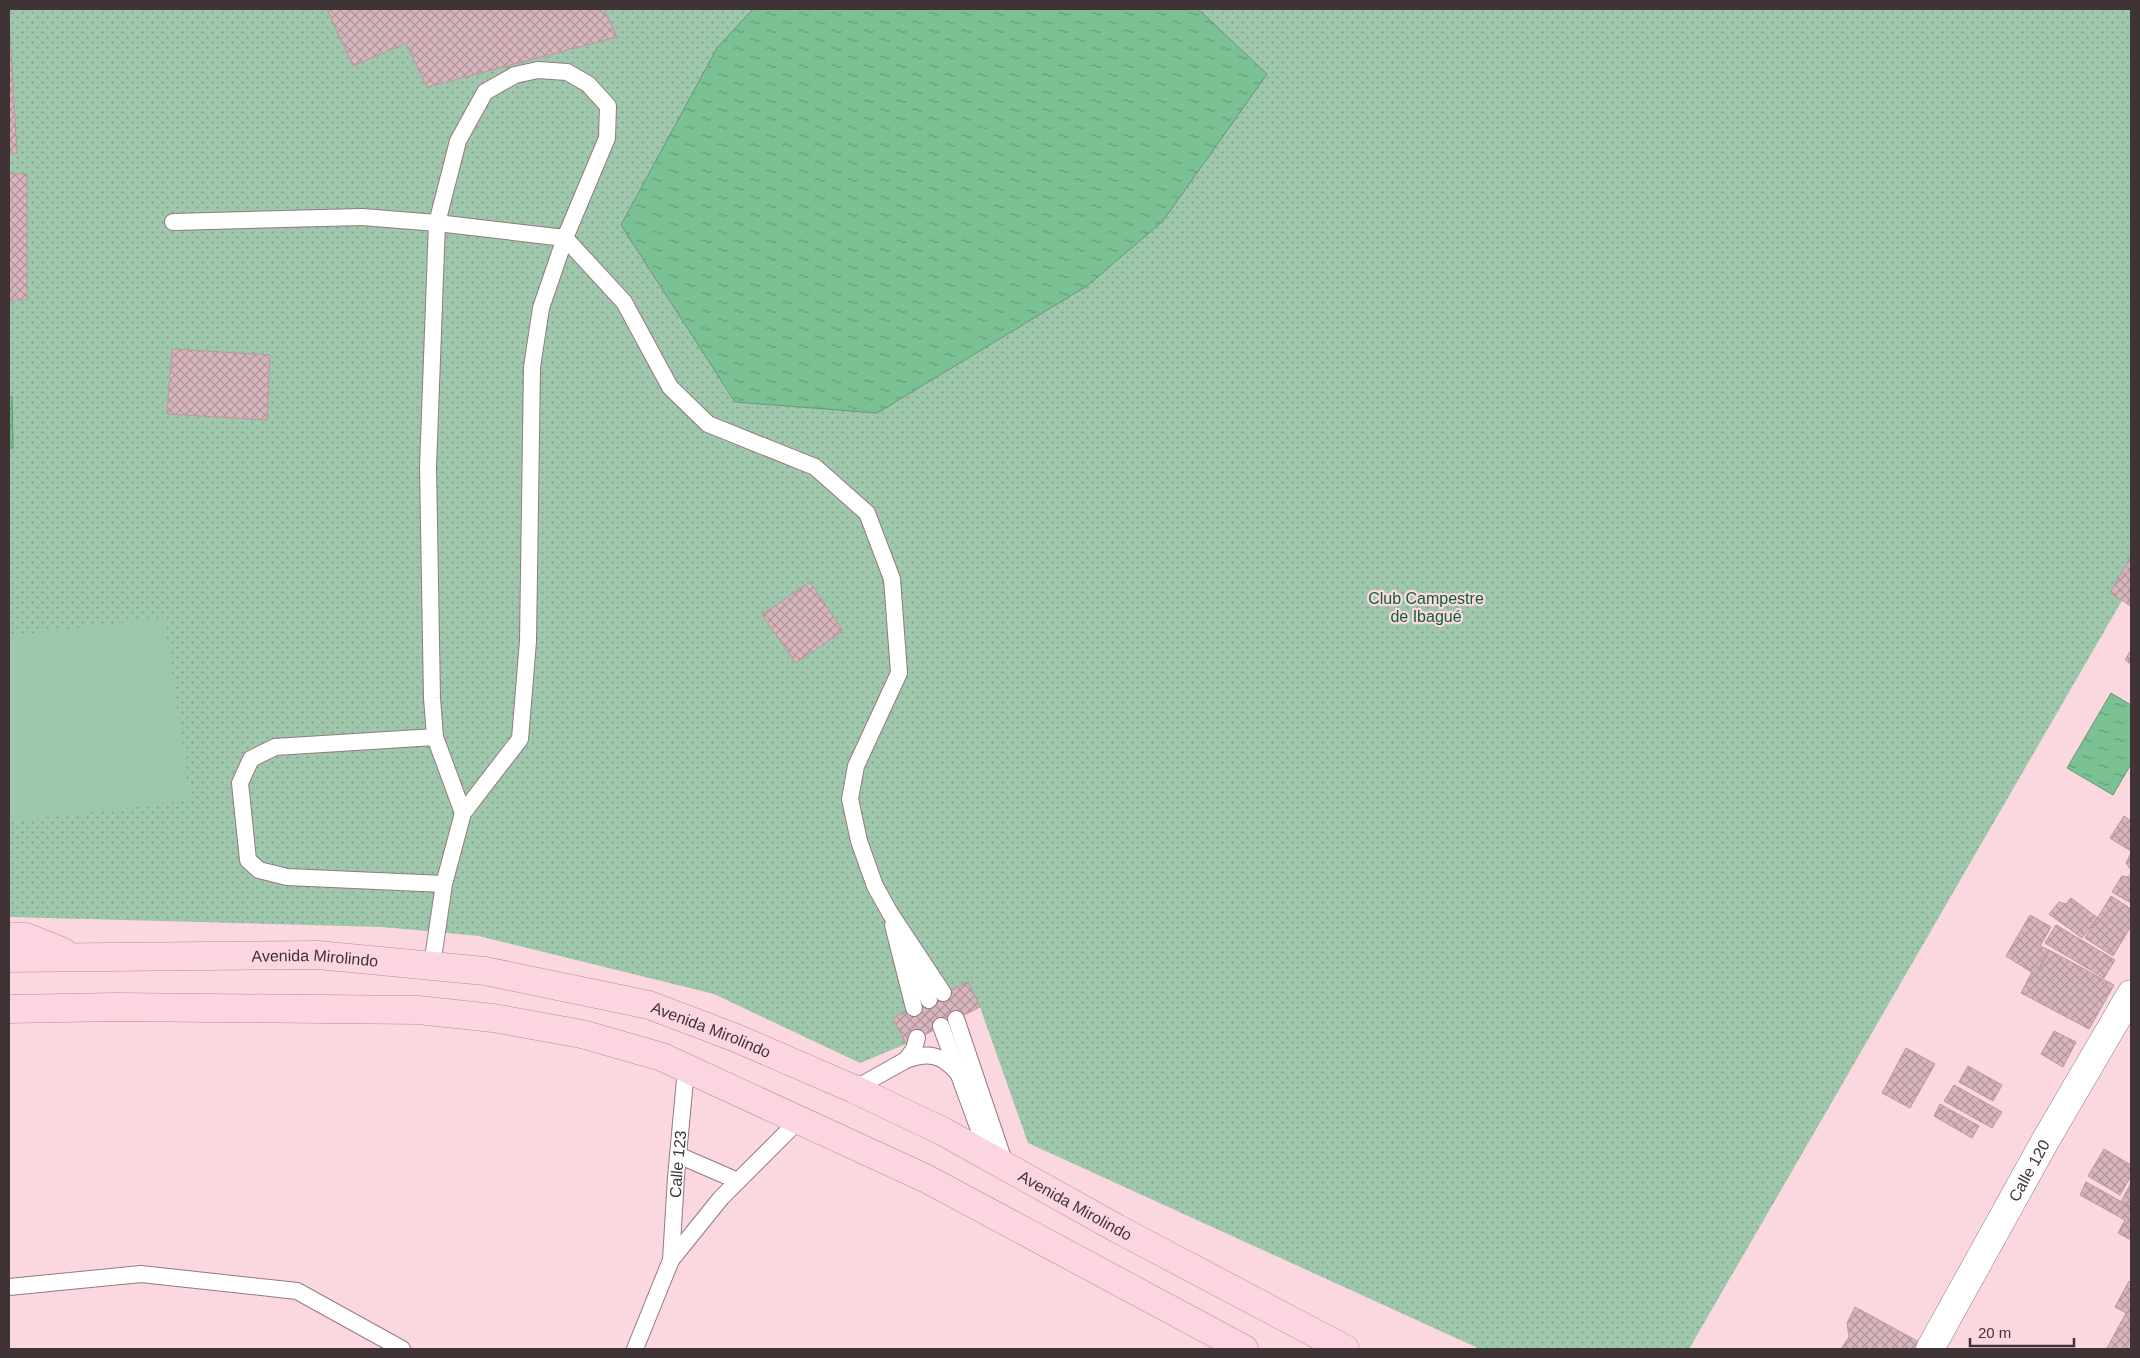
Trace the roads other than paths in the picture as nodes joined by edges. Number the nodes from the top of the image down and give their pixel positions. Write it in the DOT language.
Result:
graph roads {
  1 [pos="173,222"];
  2 [pos="437,223"];
  3 [pos="565,238"];
  4 [pos="435,737"];
  5 [pos="463,813"];
  6 [pos="444,884"];
  7 [pos="890,913"];
  8 [pos="9,937"];
  9 [pos="73,957"];
  10 [pos="9,958"];
  11 [pos="432,965"];
  12 [pos="2131,994"];
  13 [pos="936,997"];
  14 [pos="914,1008"];
  15 [pos="9,1009"];
  16 [pos="956,1019"];
  17 [pos="941,1026"];
  18 [pos="917,1038"];
  19 [pos="906,1060"];
  20 [pos="686,1069"];
  21 [pos="959,1074"];
  22 [pos="854,1089"];
  23 [pos="799,1120"];
  24 [pos="678,1155"];
  25 [pos="997,1162"];
  26 [pos="738,1181"];
  27 [pos="671,1260"];
  28 [pos="9,1287"];
  29 [pos="402,1349"];
  30 [pos="635,1349"];
  31 [pos="1244,1349"];
  32 [pos="1345,1349"];
  33 [pos="1930,1349"];
  1 -- 2 [label="lane"];
  2 -- 3 [label="lane"];
  2 -- 3 [label="lane"];
  2 -- 4 [label="lane"];
  3 -- 5 [label="lane"];
  3 -- 7 [label="lane"];
  4 -- 5 [label="lane"];
  4 -- 6 [label="lane"];
  5 -- 6 [label="lane"];
  6 -- 11 [label="lane"];
  7 -- 13 [label="lane"];
  7 -- 14 [label="lane"];
  8 -- 9 [label="main road"];
  9 -- 10 [label="main road, Avenida Mirolindo"];
  9 -- 11 [label="main road, Avenida Mirolindo"];
  11 -- 22 [label="main road, Avenida Mirolindo"];
  12 -- 33 [label="street, Calle 120"];
  15 -- 20 [label="main road"];
  16 -- 25 [label="lane"];
  17 -- 21 [label="lane"];
  18 -- 19 [label="lane"];
  19 -- 21 [label="lane"];
  19 -- 22 [label="lane"];
  20 -- 23 [label="main road"];
  20 -- 24 [label="lane, Calle 123"];
  21 -- 25 [label="lane"];
  22 -- 25 [label="main road, Avenida Mirolindo"];
  23 -- 26 [label="lane, Calle 123"];
  23 -- 31 [label="main road"];
  24 -- 26 [label="lane"];
  24 -- 27 [label="lane, Calle 123"];
  25 -- 32 [label="main road, Avenida Mirolindo"];
  26 -- 27 [label="lane, Calle 123"];
  27 -- 30 [label="lane, Calle 123"];
  28 -- 29 [label="lane"];
}
